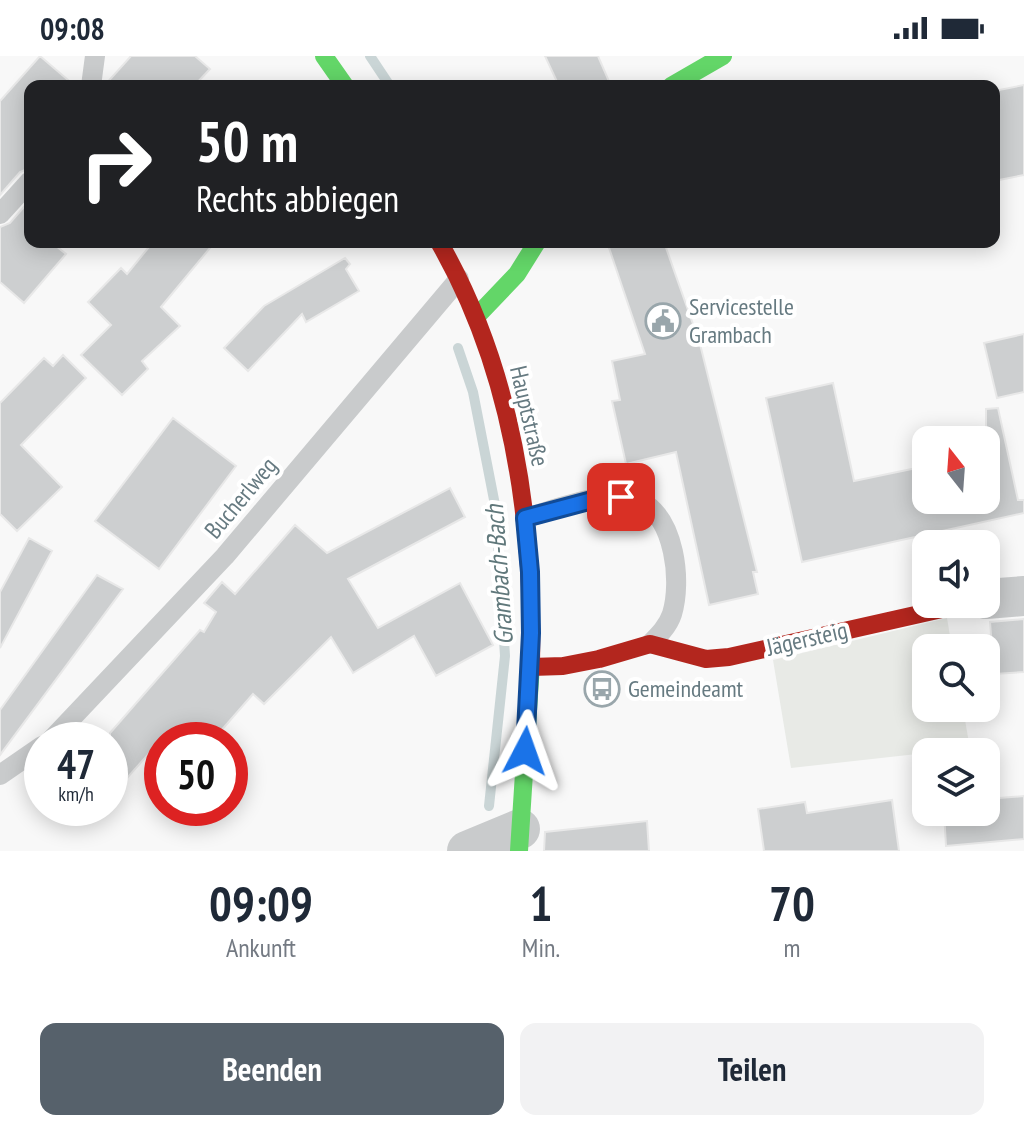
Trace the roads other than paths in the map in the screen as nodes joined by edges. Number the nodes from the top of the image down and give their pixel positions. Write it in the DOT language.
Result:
graph roads {
  1 [pos="95,56"];
  2 [pos="324,56"];
  3 [pos="723,56"];
  4 [pos="92,80"];
  5 [pos="341,80"];
  6 [pos="681,80"];
  7 [pos="24,188"];
  8 [pos="0,214"];
  9 [pos="442,248"];
  10 [pos="533,248"];
  11 [pos="459,279"];
  12 [pos="476,317"];
  13 [pos="525,518"];
  14 [pos="1024,596"];
  15 [pos="1000,598"];
  16 [pos="912,616"];
  17 [pos="650,644"];
  18 [pos="531,667"];
  19 [pos="68,722"];
  20 [pos="24,758"];
  21 [pos="0,775"];
  22 [pos="520,840"];
  23 [pos="467,851"];
  1 -- 4 [label="lane"];
  2 -- 5 [label="main road"];
  3 -- 6 [label="main road"];
  7 -- 8 [label="lane"];
  9 -- 11 [label="main road, Hauptstraße"];
  10 -- 12 [label="main road"];
  11 -- 12 [label="main road, Hauptstraße"];
  11 -- 19 [label="lane, Bucherlweg"];
  12 -- 13 [label="main road, Hauptstraße"];
  13 -- 17 [label="lane"];
  13 -- 18 [label="main road, Hauptstraße"];
  14 -- 15 [label="street"];
  16 -- 17 [label="main road, Jägersteig"];
  17 -- 18 [label="main road"];
  18 -- 22 [label="main road, Hauptstraße"];
  20 -- 21 [label="lane"];
  22 -- 23 [label="street"];
}
